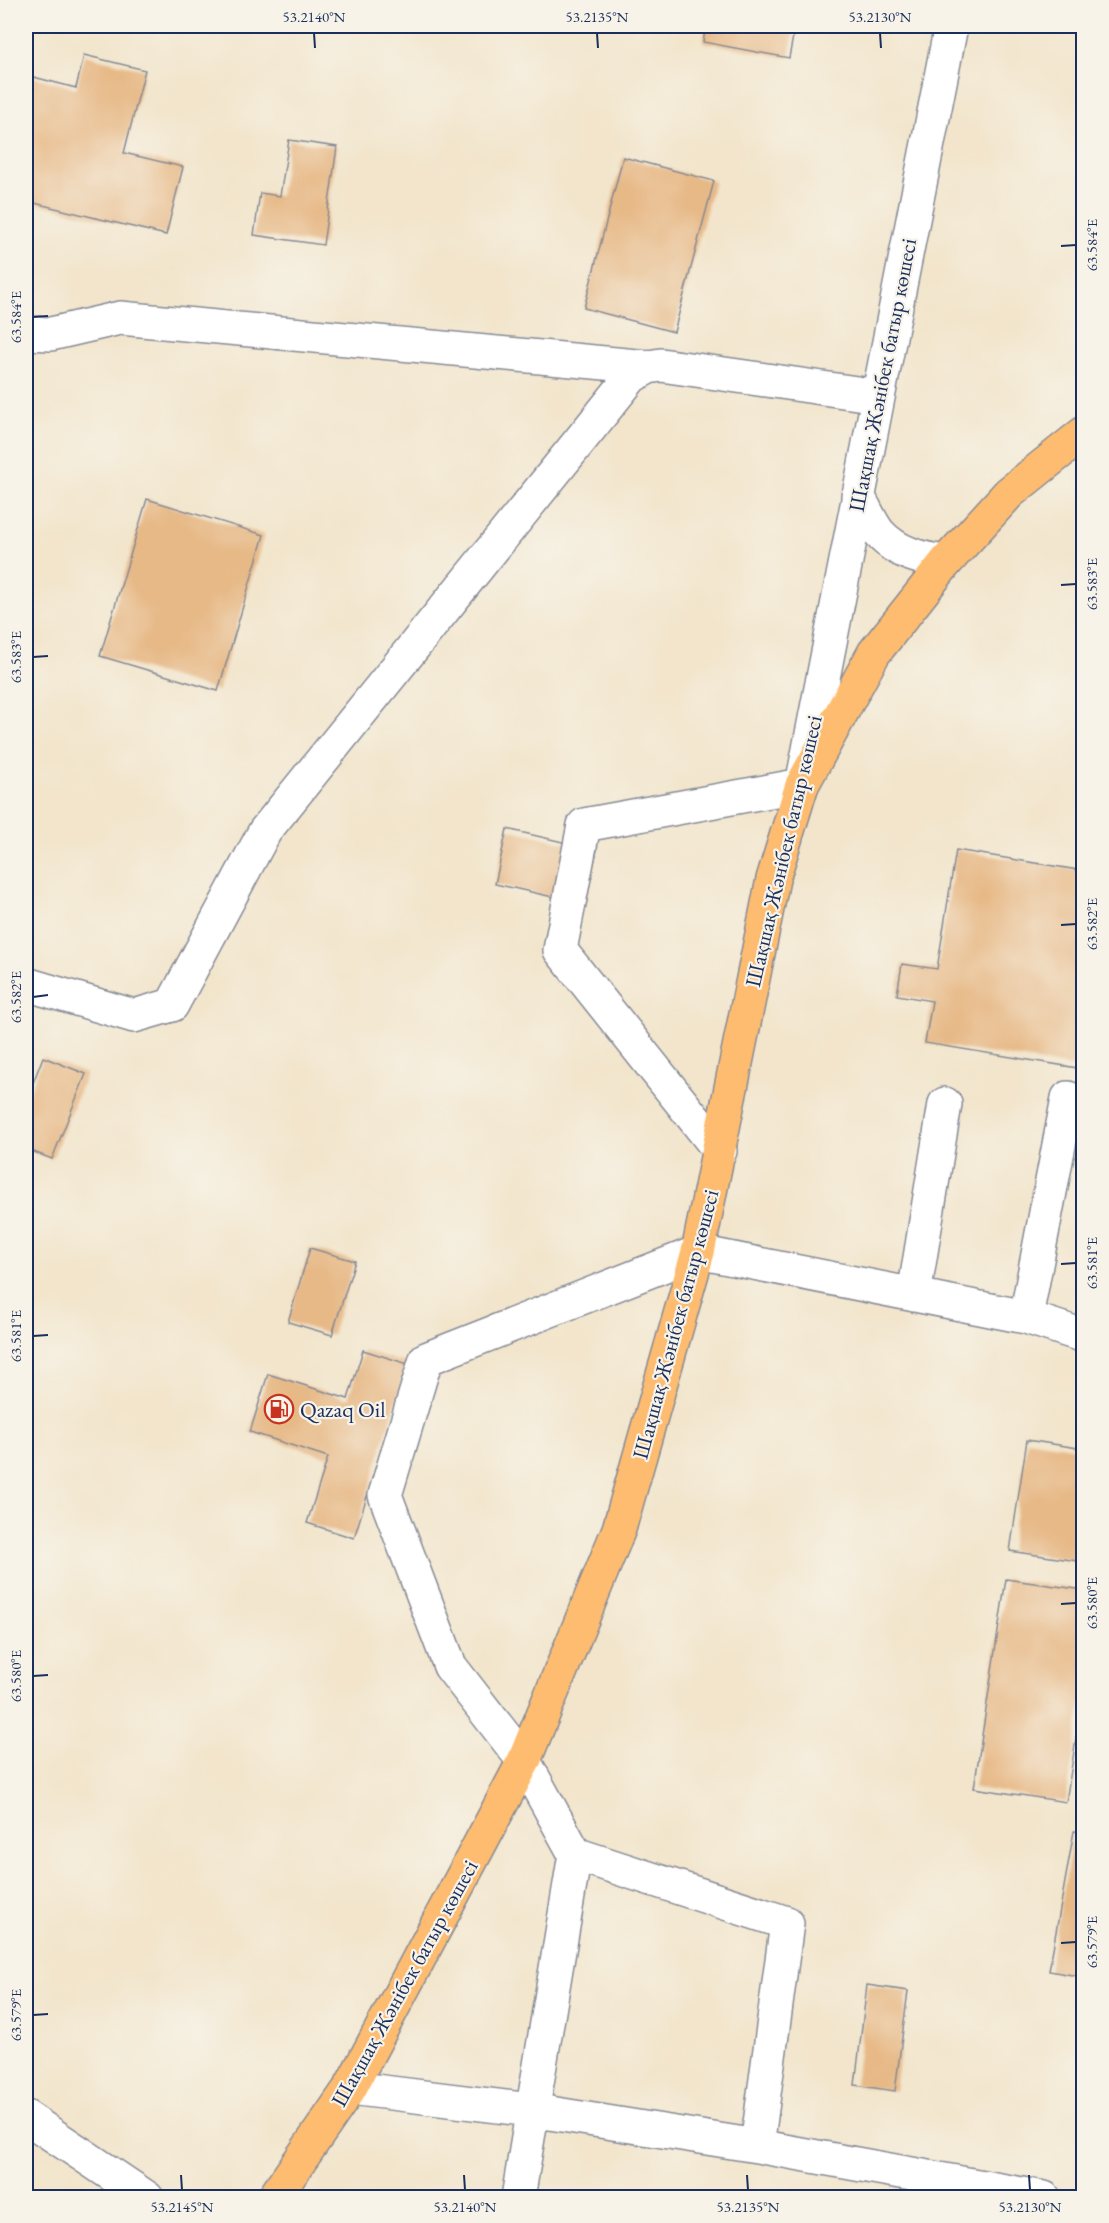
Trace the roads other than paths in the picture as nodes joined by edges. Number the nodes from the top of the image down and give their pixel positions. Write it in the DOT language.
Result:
graph roads {
  1 [pos="951,26"];
  2 [pos="26,333"];
  3 [pos="648,367"];
  4 [pos="878,396"];
  5 [pos="1083,433"];
  6 [pos="858,496"];
  7 [pos="946,562"];
  8 [pos="802,784"];
  9 [pos="26,984"];
  10 [pos="1068,1098"];
  11 [pos="945,1104"];
  12 [pos="720,1150"];
  13 [pos="698,1251"];
  14 [pos="914,1295"];
  15 [pos="1026,1317"];
  16 [pos="1083,1336"];
  17 [pos="524,1761"];
  18 [pos="575,1854"];
  19 [pos="350,2088"];
  20 [pos="531,2110"];
  21 [pos="26,2117"];
  22 [pos="757,2146"];
  23 [pos="147,2198"];
  24 [pos="274,2198"];
  25 [pos="518,2198"];
  26 [pos="1044,2198"];
  1 -- 4 [label="street, Шақшақ Жәнібек батыр көшесі"];
  2 -- 3 [label="street"];
  3 -- 4 [label="street"];
  3 -- 9 [label="street"];
  4 -- 6 [label="street, Шақшақ Жәнібек батыр көшесі"];
  5 -- 7 [label="main road"];
  6 -- 7 [label="street"];
  6 -- 8 [label="street, Шақшақ Жәнібек батыр көшесі"];
  7 -- 8 [label="main road"];
  8 -- 12 [label="main road, Шақшақ Жәнібек батыр көшесі"];
  8 -- 12 [label="street"];
  10 -- 15 [label="street"];
  11 -- 14 [label="street"];
  12 -- 13 [label="main road, Шақшақ Жәнібек батыр көшесі"];
  13 -- 14 [label="street"];
  13 -- 17 [label="main road, Шақшақ Жәнібек батыр көшесі"];
  13 -- 17 [label="street"];
  14 -- 15 [label="street"];
  15 -- 16 [label="street"];
  17 -- 18 [label="street"];
  17 -- 19 [label="main road, Шақшақ Жәнібек батыр көшесі"];
  18 -- 20 [label="street"];
  18 -- 22 [label="street"];
  19 -- 20 [label="street"];
  19 -- 24 [label="main road, Шақшақ Жәнібек батыр көшесі"];
  20 -- 22 [label="street"];
  20 -- 25 [label="street"];
  21 -- 23 [label="street"];
  22 -- 26 [label="street"];
}
